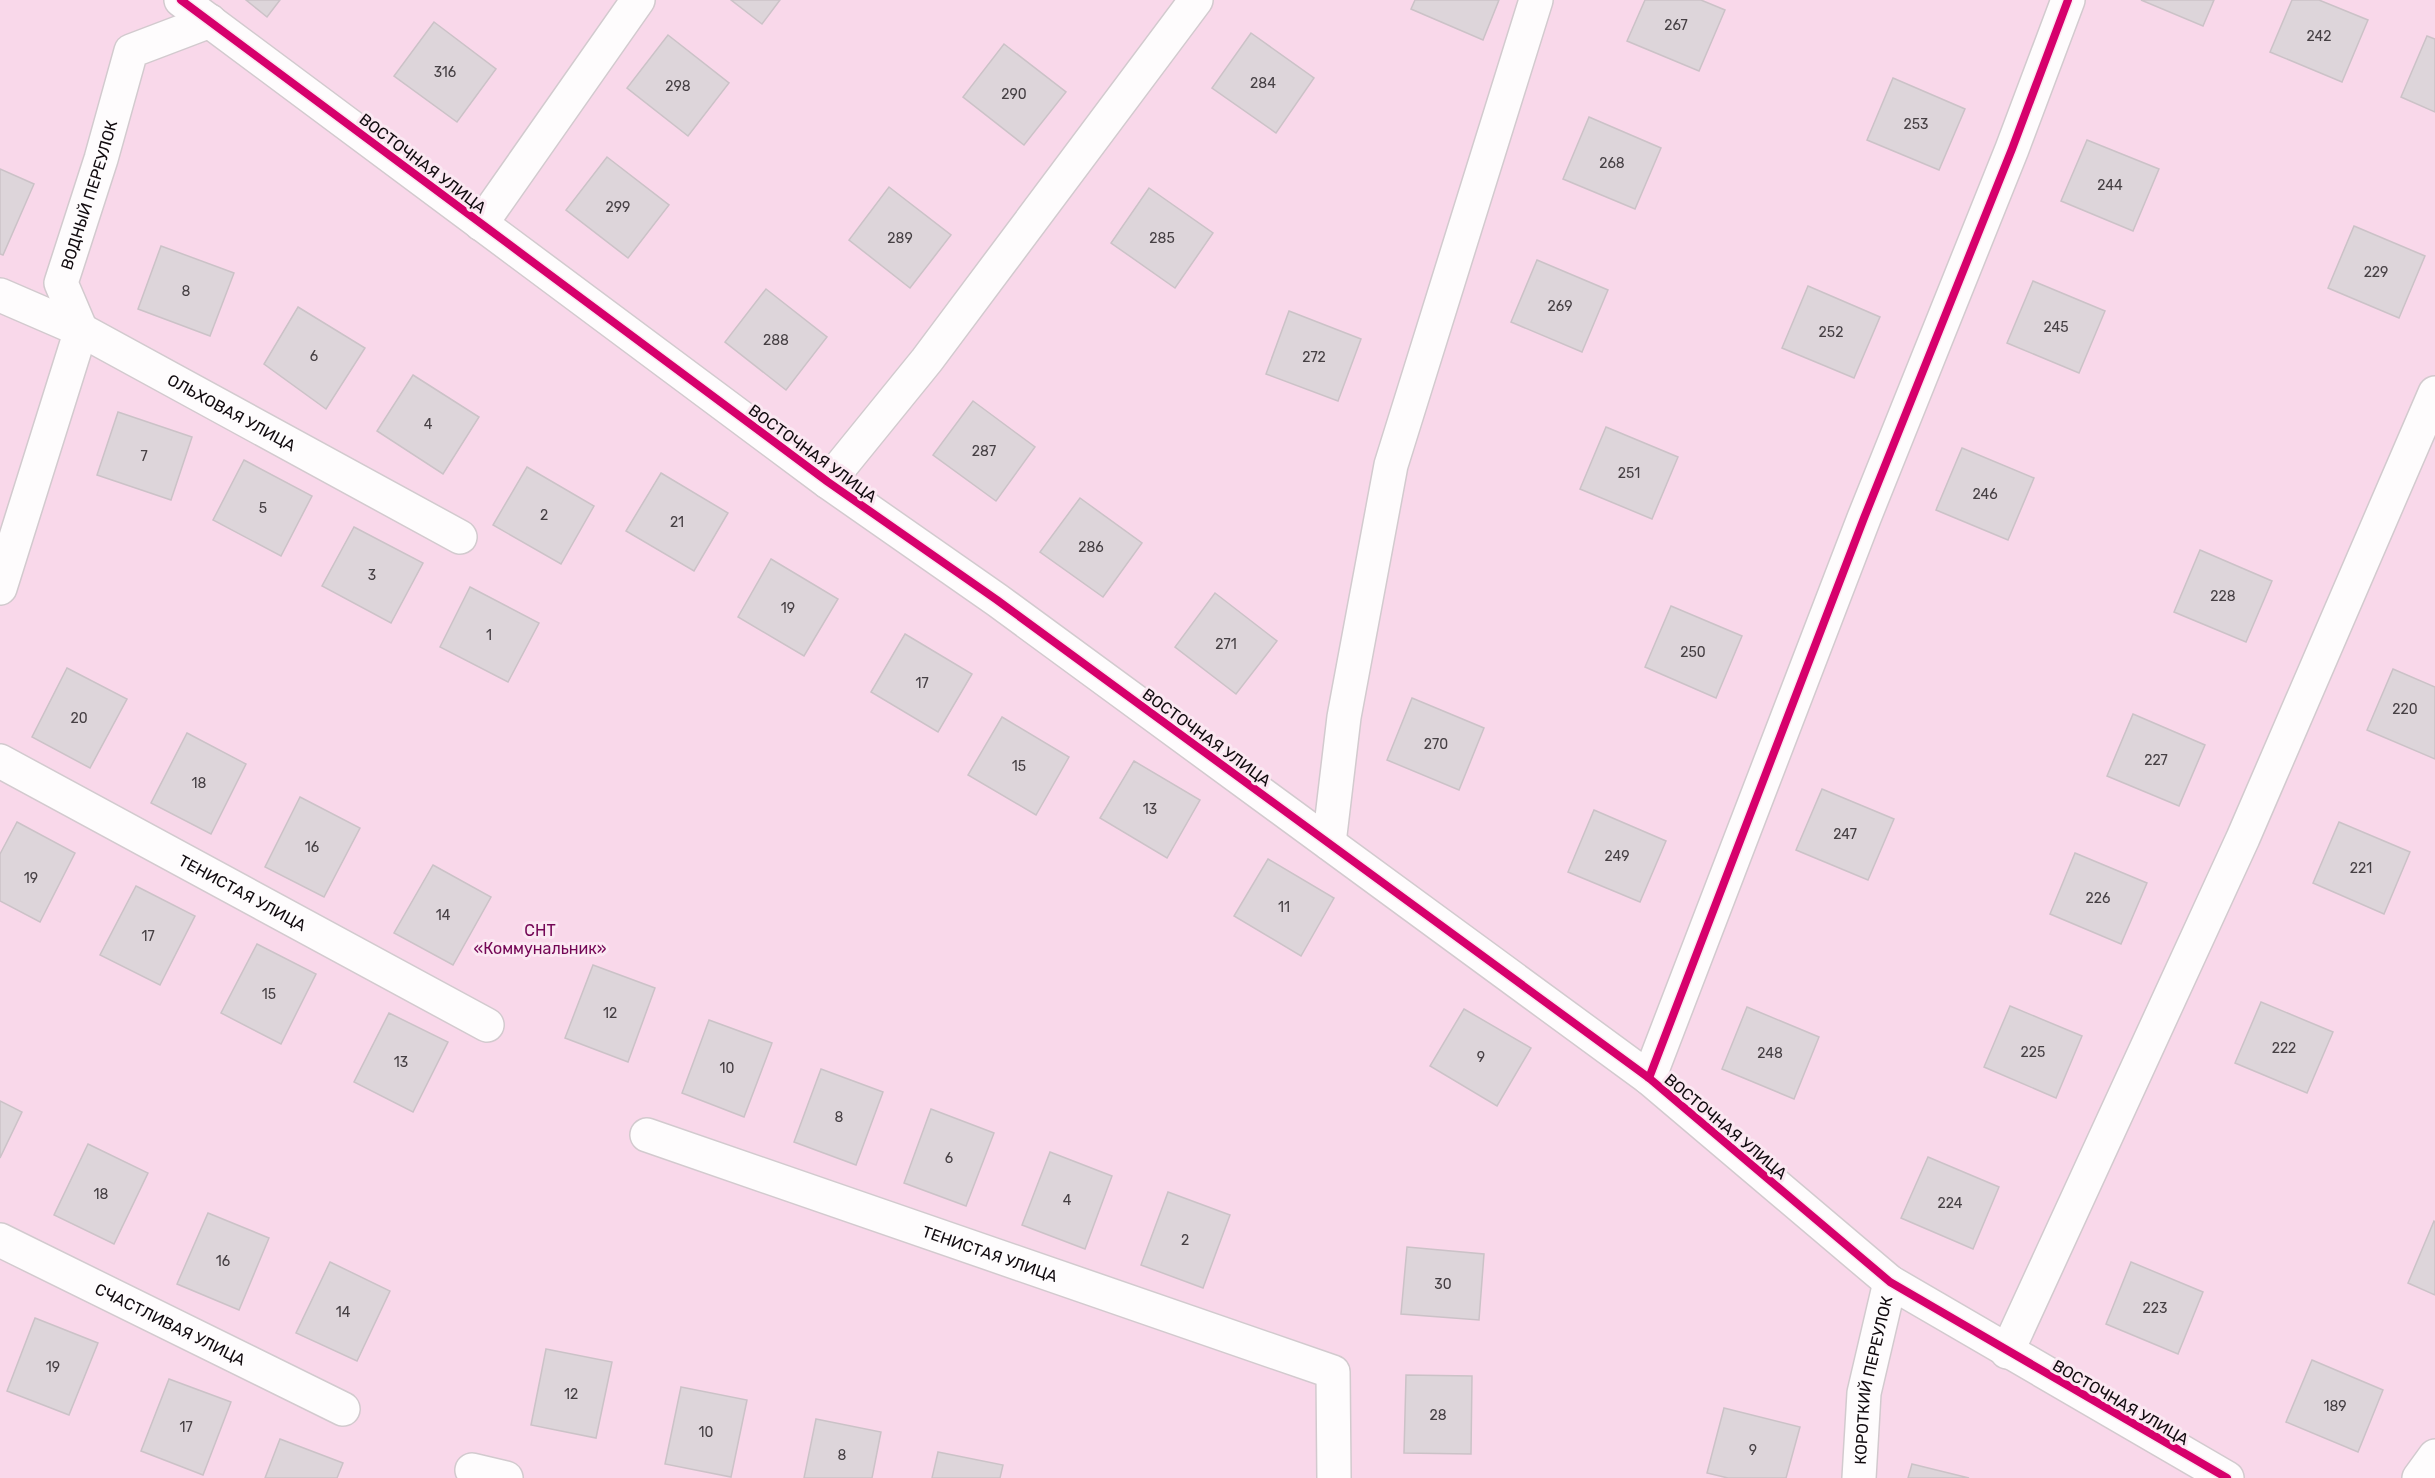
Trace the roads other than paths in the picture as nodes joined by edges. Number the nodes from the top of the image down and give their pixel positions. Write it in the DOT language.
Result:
graph roads {
  1 [pos="181,0"];
  2 [pos="638,0"];
  3 [pos="1196,0"];
  4 [pos="1536,0"];
  5 [pos="2068,0"];
  6 [pos="210,21"];
  7 [pos="481,224"];
  8 [pos="0,295"];
  9 [pos="81,330"];
  10 [pos="2435,393"];
  11 [pos="828,482"];
  12 [pos="460,537"];
  13 [pos="0,588"];
  14 [pos="0,761"];
  15 [pos="1329,843"];
  16 [pos="486,1025"];
  17 [pos="1649,1078"];
  18 [pos="647,1135"];
  19 [pos="0,1240"];
  20 [pos="1890,1282"];
  21 [pos="2007,1352"];
  22 [pos="343,1409"];
  23 [pos="2435,1456"];
  24 [pos="472,1470"];
  25 [pos="506,1478"];
  26 [pos="1334,1478"];
  27 [pos="1859,1478"];
  28 [pos="2227,1478"];
  29 [pos="2419,1478"];
  1 -- 6 [label="street, ВОСТОЧНАЯ УЛИЦА"];
  2 -- 7 [label="street"];
  3 -- 11 [label="street"];
  4 -- 15 [label="street"];
  5 -- 17 [label="street"];
  6 -- 7 [label="street, ВОСТОЧНАЯ УЛИЦА"];
  6 -- 9 [label="street, ВОДНЫЙ ПЕРЕУЛОК"];
  7 -- 11 [label="street, ВОСТОЧНАЯ УЛИЦА"];
  8 -- 9 [label="street, ОЛЬХОВАЯ УЛИЦА"];
  9 -- 12 [label="street, ОЛЬХОВАЯ УЛИЦА"];
  9 -- 13 [label="street"];
  10 -- 21 [label="street"];
  11 -- 15 [label="street, ВОСТОЧНАЯ УЛИЦА"];
  14 -- 16 [label="street, ТЕНИСТАЯ УЛИЦА"];
  15 -- 17 [label="street, ВОСТОЧНАЯ УЛИЦА"];
  17 -- 20 [label="street, ВОСТОЧНАЯ УЛИЦА"];
  18 -- 26 [label="street, ТЕНИСТАЯ УЛИЦА"];
  19 -- 22 [label="street, СЧАСТЛИВАЯ УЛИЦА"];
  20 -- 21 [label="street, ВОСТОЧНАЯ УЛИЦА"];
  20 -- 27 [label="street, КОРОТКИЙ ПЕРЕУЛОК"];
  21 -- 28 [label="street, ВОСТОЧНАЯ УЛИЦА"];
  23 -- 29 [label="street"];
  24 -- 25 [label="street"];
}
